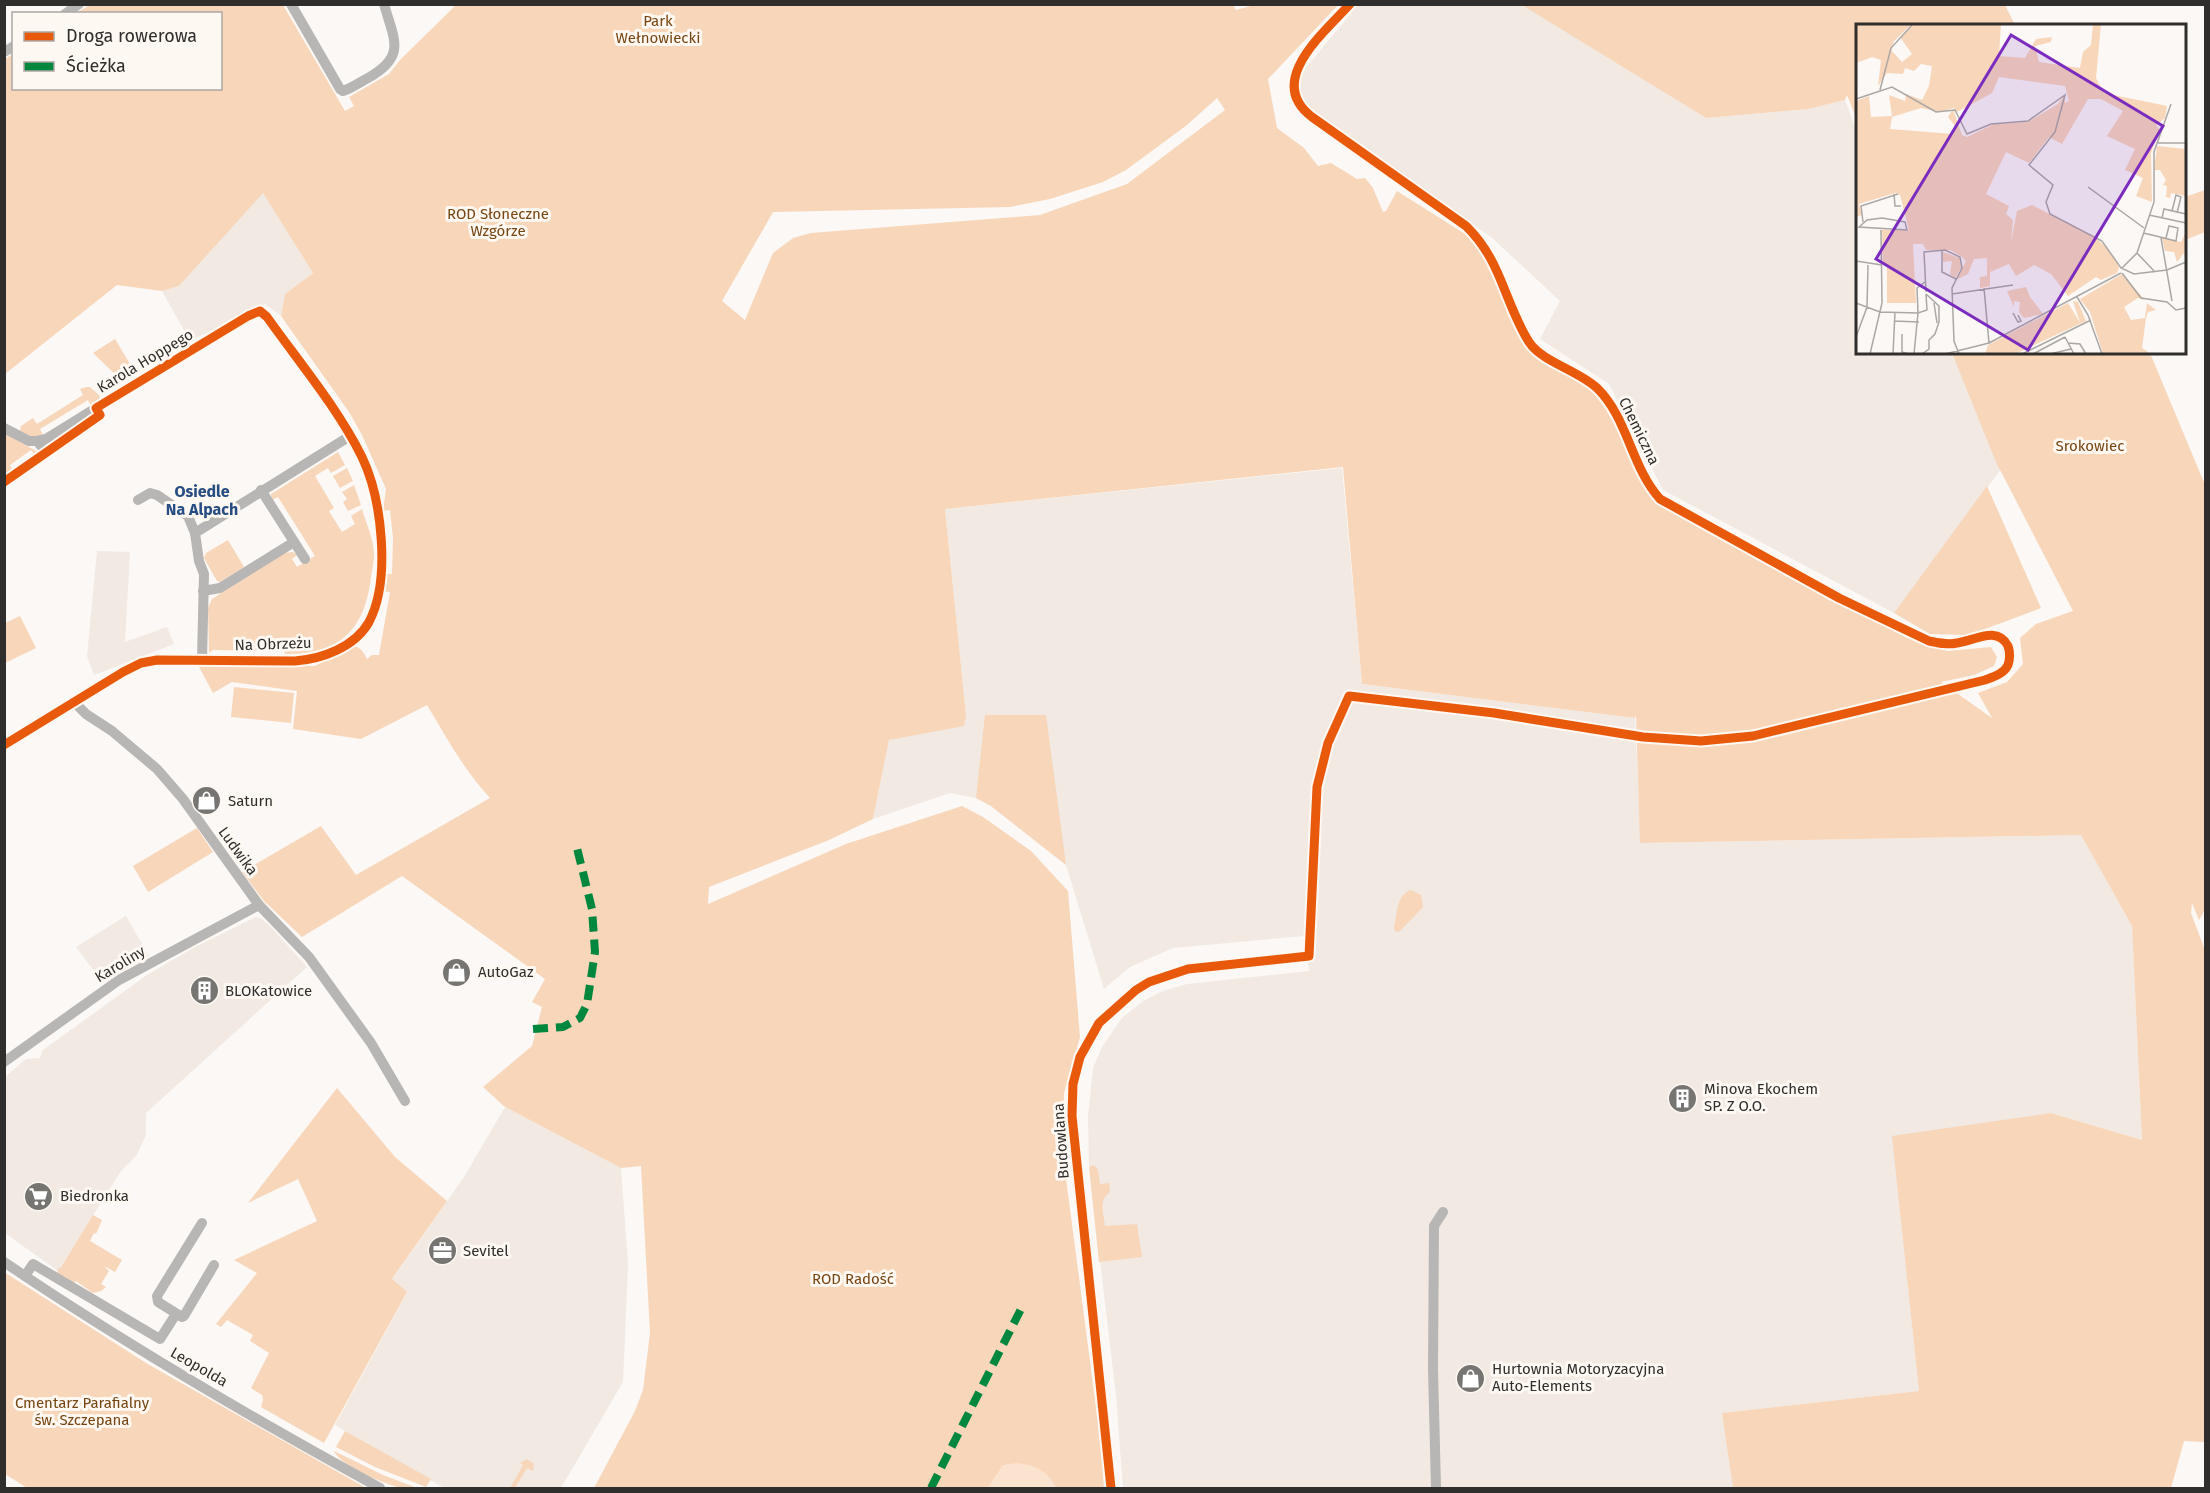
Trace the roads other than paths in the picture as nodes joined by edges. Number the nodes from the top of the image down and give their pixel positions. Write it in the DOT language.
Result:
graph roads {
  1 [pos="291,4"];
  2 [pos="384,4"];
  3 [pos="1350,4"];
  4 [pos="254,312"];
  5 [pos="96,408"];
  6 [pos="4,428"];
  7 [pos="350,436"];
  8 [pos="37,441"];
  9 [pos="46,452"];
  10 [pos="4,482"];
  11 [pos="261,490"];
  12 [pos="138,500"];
  13 [pos="195,533"];
  14 [pos="294,542"];
  15 [pos="305,559"];
  16 [pos="203,591"];
  17 [pos="202,660"];
  18 [pos="74,702"];
  19 [pos="4,745"];
  20 [pos="259,905"];
  21 [pos="1309,956"];
  22 [pos="4,1062"];
  23 [pos="405,1101"];
  24 [pos="1443,1212"];
  25 [pos="202,1223"];
  26 [pos="4,1262"];
  27 [pos="214,1265"];
  28 [pos="25,1276"];
  29 [pos="176,1314"];
  30 [pos="361,1478"];
  31 [pos="380,1488"];
  32 [pos="392,1488"];
  33 [pos="1111,1488"];
  34 [pos="1436,1488"];
  1 -- 2 [label="street"];
  3 -- 21 [label="street, Chemiczna"];
  4 -- 5 [label="street, Karola Hoppego"];
  4 -- 7 [label="street, Na Obrzeżu"];
  5 -- 8 [label="street, Karola Hoppego"];
  5 -- 9 [label="street, Karola Hoppego"];
  6 -- 8 [label="street"];
  7 -- 11 [label="street"];
  7 -- 17 [label="street, Na Obrzeżu"];
  8 -- 9 [label="street"];
  9 -- 10 [label="street, Karola Hoppego"];
  11 -- 13 [label="street"];
  11 -- 14 [label="street"];
  12 -- 13 [label="street"];
  13 -- 16 [label="street"];
  14 -- 15 [label="street"];
  14 -- 16 [label="street"];
  16 -- 17 [label="street"];
  17 -- 18 [label="street, Na Obrzeżu"];
  18 -- 19 [label="street"];
  18 -- 20 [label="street, Ludwika"];
  20 -- 22 [label="street, Karoliny"];
  20 -- 23 [label="street, Ludwika"];
  21 -- 33 [label="street, Budowlana"];
  24 -- 34 [label="street"];
  25 -- 29 [label="street"];
  26 -- 28 [label="street, Leopolda"];
  27 -- 29 [label="street, Leopolda"];
  28 -- 29 [label="street, Leopolda"];
  28 -- 30 [label="street, Leopolda"];
  30 -- 31 [label="street, Leopolda"];
  30 -- 32 [label="street, Leopolda"];
}
